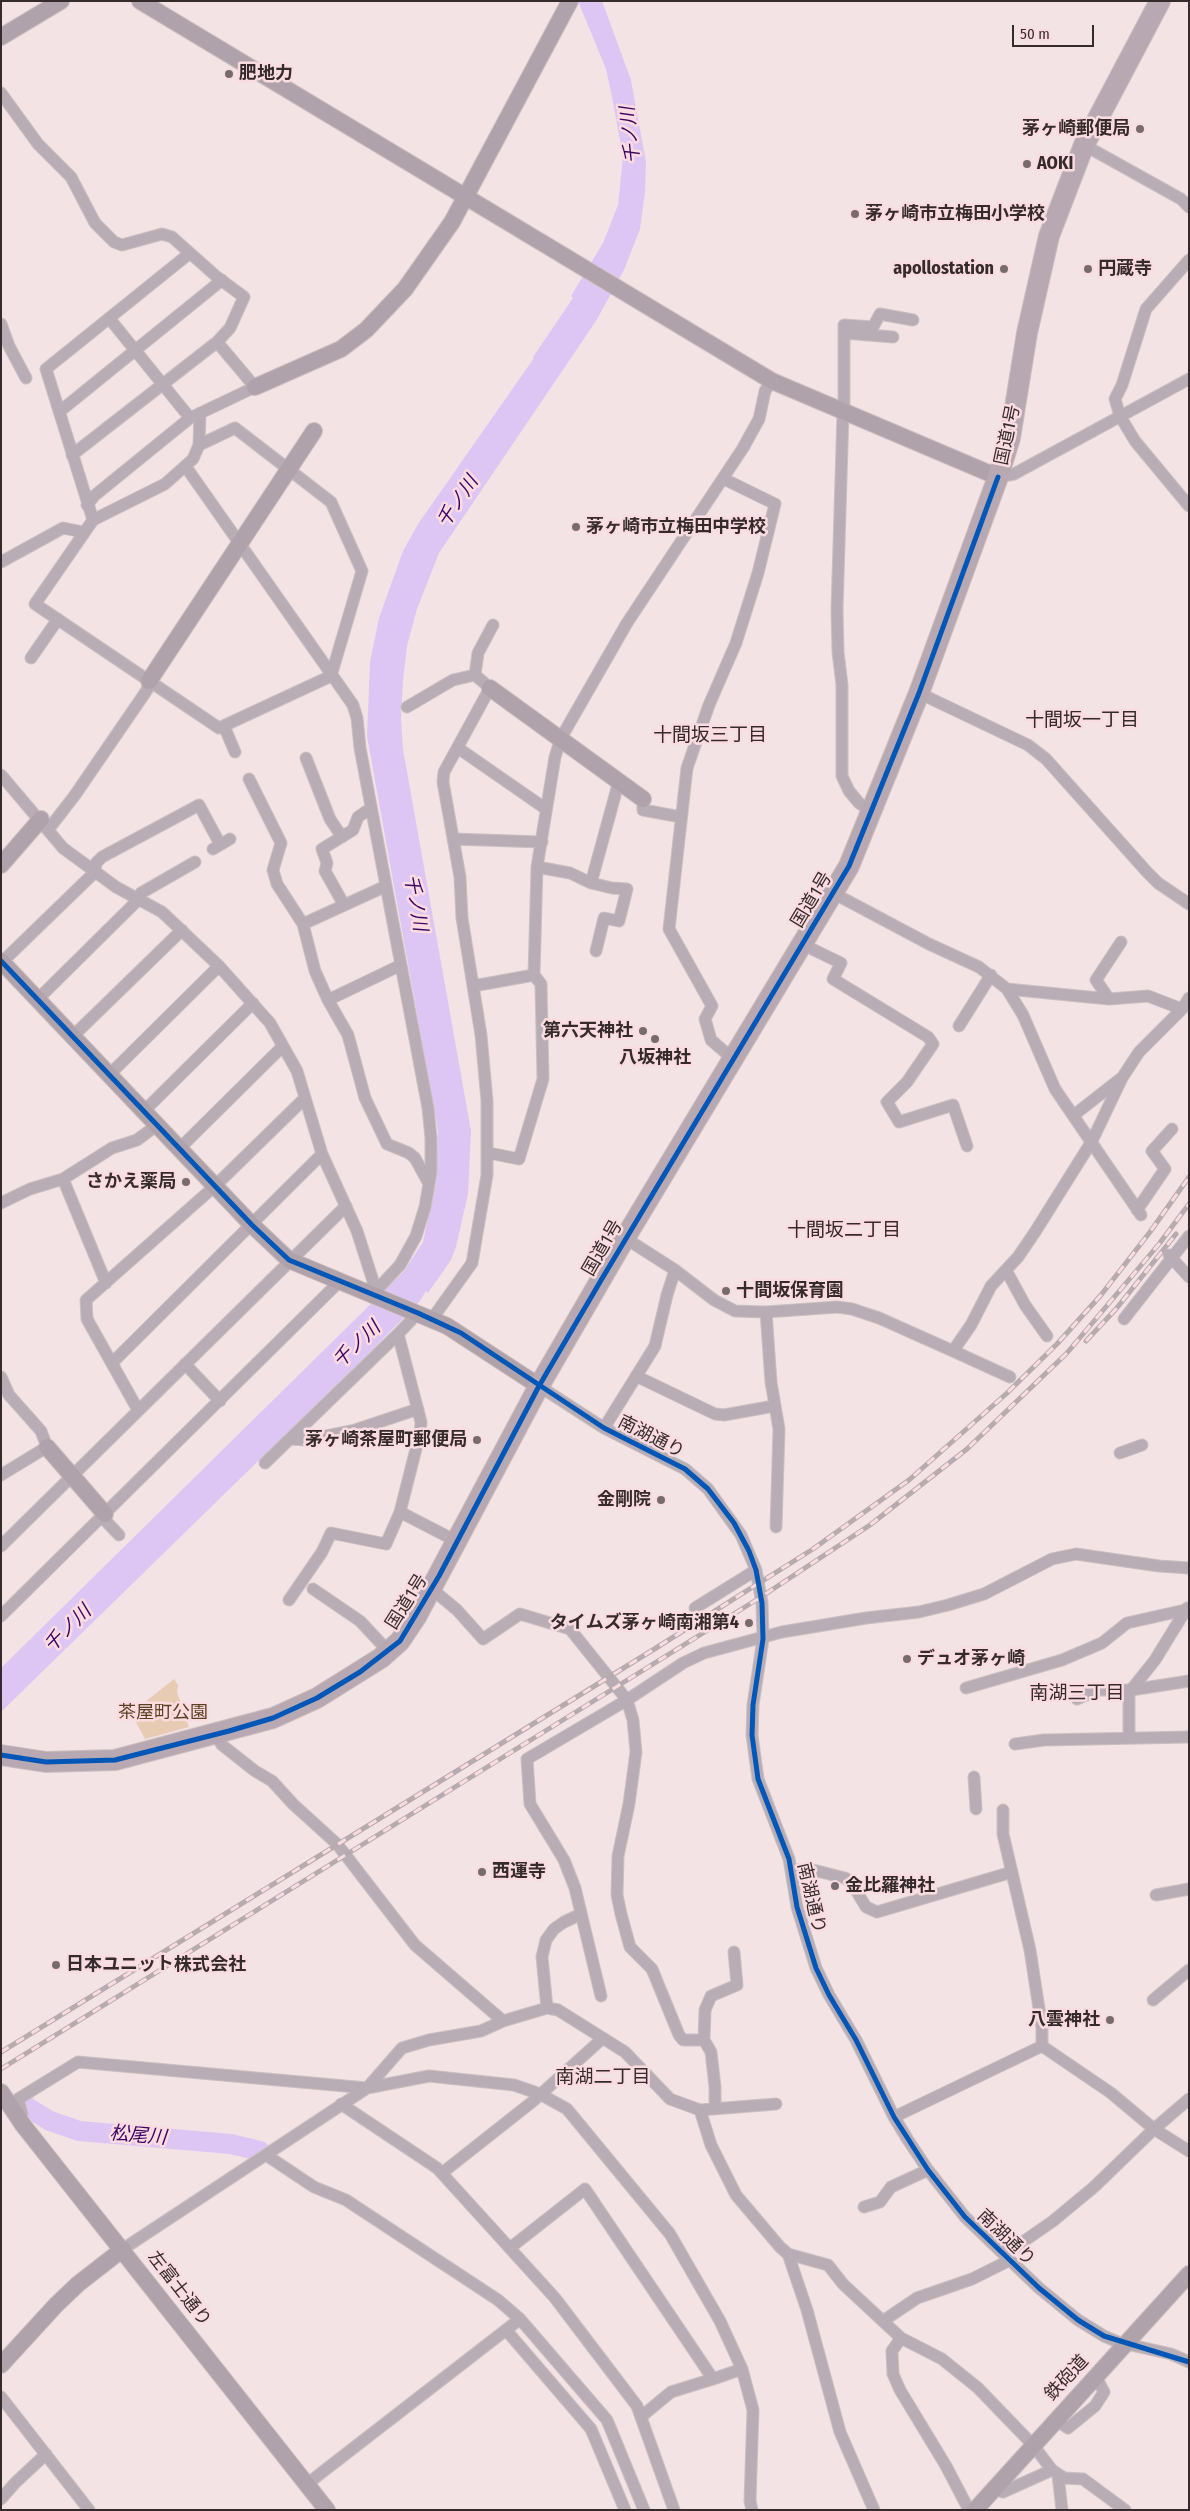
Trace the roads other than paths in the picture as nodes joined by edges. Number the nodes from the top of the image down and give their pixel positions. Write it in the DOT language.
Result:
graph roads {
  1 [pos="61,1"];
  2 [pos="140,1"];
  3 [pos="1160,1"];
  4 [pos="568,4"];
  5 [pos="1,37"];
  6 [pos="1,93"];
  7 [pos="1084,145"];
  8 [pos="466,197"];
  9 [pos="1189,207"];
  10 [pos="190,253"];
  11 [pos="1189,260"];
  12 [pos="222,280"];
  13 [pos="109,318"];
  14 [pos="913,320"];
  15 [pos="1,324"];
  16 [pos="844,333"];
  17 [pos="893,337"];
  18 [pos="217,342"];
  19 [pos="5,348"];
  20 [pos="136,352"];
  21 [pos="26,378"];
  22 [pos="1189,379"];
  23 [pos="772,381"];
  24 [pos="163,385"];
  25 [pos="255,387"];
  26 [pos="59,412"];
  27 [pos="840,412"];
  28 [pos="195,416"];
  29 [pos="1120,416"];
  30 [pos="314,431"];
  31 [pos="199,445"];
  32 [pos="72,456"];
  33 [pos="186,467"];
  34 [pos="288,469"];
  35 [pos="998,478"];
  36 [pos="724,479"];
  37 [pos="87,505"];
  38 [pos="1189,506"];
  39 [pos="93,520"];
  40 [pos="83,532"];
  41 [pos="238,545"];
  42 [pos="1,562"];
  43 [pos="58,619"];
  44 [pos="493,625"];
  45 [pos="31,658"];
  46 [pos="475,675"];
  47 [pos="331,676"];
  48 [pos="149,681"];
  49 [pos="490,688"];
  50 [pos="919,693"];
  51 [pos="407,707"];
  52 [pos="224,726"];
  53 [pos="561,738"];
  54 [pos="458,748"];
  55 [pos="235,752"];
  56 [pos="306,758"];
  57 [pos="1,775"];
  58 [pos="249,779"];
  59 [pos="619,781"];
  60 [pos="643,799"];
  61 [pos="371,808"];
  62 [pos="546,809"];
  63 [pos="872,812"];
  64 [pos="681,818"];
  65 [pos="44,824"];
  66 [pos="342,837"];
  67 [pos="453,839"];
  68 [pos="542,842"];
  69 [pos="221,844"];
  70 [pos="195,862"];
  71 [pos="1,865"];
  72 [pos="537,867"];
  73 [pos="94,872"];
  74 [pos="591,883"];
  75 [pos="386,886"];
  76 [pos="832,893"];
  77 [pos="138,900"];
  78 [pos="1189,904"];
  79 [pos="344,905"];
  80 [pos="303,924"];
  81 [pos="182,930"];
  82 [pos="802,942"];
  83 [pos="1121,942"];
  84 [pos="596,951"];
  85 [pos="2,962"];
  86 [pos="401,965"];
  87 [pos="219,966"];
  88 [pos="534,975"];
  89 [pos="991,975"];
  90 [pos="473,986"];
  91 [pos="1007,989"];
  92 [pos="38,999"];
  93 [pos="1109,999"];
  94 [pos="328,1000"];
  95 [pos="253,1003"];
  96 [pos="1186,1006"];
  97 [pos="959,1026"];
  98 [pos="73,1036"];
  99 [pos="283,1046"];
  100 [pos="733,1059"];
  101 [pos="110,1074"];
  102 [pos="1122,1078"];
  103 [pos="304,1099"];
  104 [pos="144,1111"];
  105 [pos="1074,1115"];
  106 [pos="157,1125"];
  107 [pos="1172,1130"];
  108 [pos="1092,1141"];
  109 [pos="967,1146"];
  110 [pos="180,1148"];
  111 [pos="489,1153"];
  112 [pos="322,1154"];
  113 [pos="64,1179"];
  114 [pos="429,1184"];
  115 [pos="216,1186"];
  116 [pos="1,1203"];
  117 [pos="346,1206"];
  118 [pos="252,1225"];
  119 [pos="1189,1236"];
  120 [pos="624,1238"];
  121 [pos="1171,1257"];
  122 [pos="289,1260"];
  123 [pos="675,1270"];
  124 [pos="1006,1270"];
  125 [pos="1189,1277"];
  126 [pos="339,1282"];
  127 [pos="106,1283"];
  128 [pos="372,1296"];
  129 [pos="766,1312"];
  130 [pos="425,1316"];
  131 [pos="1124,1318"];
  132 [pos="398,1334"];
  133 [pos="1047,1336"];
  134 [pos="953,1352"];
  135 [pos="112,1363"];
  136 [pos="185,1364"];
  137 [pos="636,1376"];
  138 [pos="1010,1377"];
  139 [pos="1,1378"];
  140 [pos="539,1386"];
  141 [pos="220,1401"];
  142 [pos="774,1406"];
  143 [pos="418,1409"];
  144 [pos="138,1410"];
  145 [pos="604,1428"];
  146 [pos="290,1439"];
  147 [pos="1142,1445"];
  148 [pos="47,1447"];
  149 [pos="1120,1453"];
  150 [pos="265,1463"];
  151 [pos="1,1475"];
  152 [pos="72,1476"];
  153 [pos="400,1512"];
  154 [pos="103,1516"];
  155 [pos="776,1526"];
  156 [pos="118,1535"];
  157 [pos="458,1542"];
  158 [pos="1,1546"];
  159 [pos="1189,1568"];
  160 [pos="756,1570"];
  161 [pos="313,1589"];
  162 [pos="430,1592"];
  163 [pos="288,1600"];
  164 [pos="1187,1607"];
  165 [pos="695,1608"];
  166 [pos="1,1616"];
  167 [pos="763,1639"];
  168 [pos="388,1651"];
  169 [pos="1189,1681"];
  170 [pos="966,1688"];
  171 [pos="1131,1690"];
  172 [pos="1077,1699"];
  173 [pos="628,1700"];
  174 [pos="216,1734"];
  175 [pos="1189,1737"];
  176 [pos="1128,1738"];
  177 [pos="1015,1744"];
  178 [pos="1,1755"];
  179 [pos="46,1762"];
  180 [pos="1,1764"];
  181 [pos="974,1777"];
  182 [pos="976,1809"];
  183 [pos="1003,1810"];
  184 [pos="791,1870"];
  185 [pos="1012,1872"];
  186 [pos="1189,1889"];
  187 [pos="1156,1895"];
  188 [pos="582,1914"];
  189 [pos="734,1952"];
  190 [pos="1189,1970"];
  191 [pos="601,1996"];
  192 [pos="1153,2000"];
  193 [pos="548,2008"];
  194 [pos="503,2021"];
  195 [pos="603,2038"];
  196 [pos="704,2040"];
  197 [pos="1042,2046"];
  198 [pos="366,2088"];
  199 [pos="1,2092"];
  200 [pos="540,2094"];
  201 [pos="1189,2099"];
  202 [pos="342,2104"];
  203 [pos="776,2104"];
  204 [pos="715,2108"];
  205 [pos="700,2110"];
  206 [pos="894,2117"];
  207 [pos="23,2125"];
  208 [pos="1154,2129"];
  209 [pos="1189,2152"];
  210 [pos="266,2155"];
  211 [pos="928,2170"];
  212 [pos="442,2173"];
  213 [pos="864,2207"];
  214 [pos="510,2248"];
  215 [pos="123,2249"];
  216 [pos="788,2254"];
  217 [pos="1007,2258"];
  218 [pos="1189,2274"];
  219 [pos="520,2319"];
  220 [pos="883,2321"];
  221 [pos="506,2330"];
  222 [pos="901,2338"];
  223 [pos="1125,2344"];
  224 [pos="1189,2361"];
  225 [pos="1,2365"];
  226 [pos="742,2369"];
  227 [pos="713,2379"];
  228 [pos="1,2397"];
  229 [pos="642,2416"];
  230 [pos="1033,2445"];
  231 [pos="46,2454"];
  232 [pos="1055,2472"];
  233 [pos="307,2484"];
  234 [pos="994,2489"];
  235 [pos="1,2499"];
  236 [pos="90,2510"];
  237 [pos="327,2510"];
  238 [pos="625,2510"];
  239 [pos="644,2510"];
  240 [pos="674,2510"];
  241 [pos="752,2510"];
  242 [pos="874,2510"];
  243 [pos="969,2510"];
  244 [pos="975,2510"];
  245 [pos="1062,2510"];
  246 [pos="1125,2510"];
  1 -- 5 [label="street"];
  2 -- 8 [label="street"];
  3 -- 7 [label="highway, 国道1号"];
  4 -- 8 [label="street"];
  6 -- 10 [label="street"];
  7 -- 9 [label="street"];
  7 -- 35 [label="highway, 国道1号"];
  8 -- 23 [label="street"];
  8 -- 25 [label="street"];
  10 -- 12 [label="street"];
  10 -- 13 [label="street"];
  11 -- 29 [label="street"];
  12 -- 18 [label="street"];
  12 -- 20 [label="street"];
  13 -- 20 [label="street"];
  13 -- 26 [label="street"];
  14 -- 16 [label="street"];
  15 -- 19 [label="street"];
  16 -- 17 [label="street"];
  16 -- 27 [label="street"];
  18 -- 24 [label="street"];
  18 -- 25 [label="street"];
  19 -- 21 [label="street"];
  20 -- 24 [label="street"];
  20 -- 26 [label="street"];
  22 -- 29 [label="street"];
  23 -- 27 [label="street"];
  23 -- 36 [label="street"];
  24 -- 28 [label="street"];
  24 -- 32 [label="street"];
  25 -- 28 [label="street"];
  26 -- 32 [label="street"];
  27 -- 35 [label="street"];
  27 -- 63 [label="street"];
  28 -- 31 [label="street"];
  28 -- 37 [label="street"];
  29 -- 35 [label="street"];
  29 -- 38 [label="street"];
  30 -- 34 [label="street"];
  31 -- 33 [label="street"];
  31 -- 34 [label="street"];
  32 -- 37 [label="street"];
  33 -- 39 [label="street"];
  33 -- 41 [label="street"];
  34 -- 41 [label="street"];
  34 -- 47 [label="street"];
  35 -- 50 [label="highway, 国道1号"];
  36 -- 53 [label="street"];
  36 -- 64 [label="street"];
  37 -- 39 [label="street"];
  39 -- 40 [label="street"];
  40 -- 42 [label="street"];
  40 -- 43 [label="street"];
  41 -- 47 [label="street"];
  41 -- 48 [label="street"];
  43 -- 45 [label="street"];
  43 -- 48 [label="street"];
  44 -- 46 [label="street"];
  46 -- 49 [label="street"];
  46 -- 51 [label="street"];
  47 -- 52 [label="street"];
  47 -- 61 [label="street"];
  48 -- 52 [label="street"];
  48 -- 65 [label="street"];
  49 -- 53 [label="street"];
  49 -- 54 [label="street"];
  50 -- 63 [label="highway, 国道1号"];
  50 -- 78 [label="street"];
  52 -- 55 [label="street"];
  53 -- 59 [label="street"];
  53 -- 62 [label="street"];
  54 -- 62 [label="street"];
  54 -- 67 [label="street"];
  56 -- 66 [label="street"];
  57 -- 65 [label="street"];
  58 -- 80 [label="street"];
  59 -- 60 [label="street"];
  59 -- 74 [label="street"];
  60 -- 64 [label="street"];
  61 -- 66 [label="street"];
  61 -- 75 [label="street"];
  62 -- 68 [label="street"];
  63 -- 76 [label="highway, 国道1号"];
  64 -- 100 [label="street"];
  65 -- 71 [label="street"];
  65 -- 73 [label="street"];
  66 -- 79 [label="street"];
  67 -- 68 [label="street"];
  67 -- 90 [label="street"];
  68 -- 72 [label="street"];
  69 -- 73 [label="street"];
  70 -- 77 [label="street"];
  72 -- 74 [label="street"];
  72 -- 88 [label="street"];
  73 -- 77 [label="street"];
  73 -- 85 [label="street"];
  74 -- 84 [label="street"];
  75 -- 79 [label="street"];
  75 -- 86 [label="street"];
  76 -- 82 [label="highway, 国道1号"];
  76 -- 89 [label="street"];
  77 -- 81 [label="street"];
  77 -- 92 [label="street"];
  79 -- 80 [label="street"];
  80 -- 94 [label="street"];
  81 -- 87 [label="street"];
  81 -- 98 [label="street"];
  82 -- 100 [label="highway, 国道1号"];
  82 -- 109 [label="street"];
  83 -- 93 [label="street"];
  85 -- 92 [label="street"];
  86 -- 94 [label="street"];
  86 -- 114 [label="street"];
  87 -- 95 [label="street"];
  87 -- 101 [label="street"];
  88 -- 90 [label="street"];
  88 -- 111 [label="street"];
  89 -- 91 [label="street"];
  89 -- 97 [label="street"];
  90 -- 111 [label="street"];
  91 -- 93 [label="street"];
  91 -- 105 [label="street"];
  92 -- 98 [label="street"];
  93 -- 96 [label="street"];
  94 -- 114 [label="street"];
  95 -- 99 [label="street"];
  95 -- 104 [label="street"];
  96 -- 102 [label="street"];
  98 -- 101 [label="street"];
  99 -- 103 [label="street"];
  99 -- 110 [label="street"];
  100 -- 120 [label="highway, 国道1号"];
  101 -- 104 [label="street"];
  102 -- 105 [label="street"];
  102 -- 108 [label="street"];
  103 -- 112 [label="street"];
  103 -- 115 [label="street"];
  104 -- 106 [label="street"];
  105 -- 108 [label="street"];
  106 -- 110 [label="street"];
  106 -- 113 [label="street"];
  107 -- 108 [label="street"];
  108 -- 124 [label="street"];
  110 -- 115 [label="street"];
  111 -- 130 [label="street"];
  112 -- 117 [label="street"];
  112 -- 118 [label="street"];
  113 -- 116 [label="street"];
  113 -- 127 [label="street"];
  114 -- 128 [label="street"];
  115 -- 118 [label="street"];
  115 -- 127 [label="street"];
  117 -- 122 [label="street"];
  117 -- 128 [label="street"];
  118 -- 122 [label="street"];
  118 -- 135 [label="street"];
  119 -- 121 [label="street"];
  120 -- 123 [label="street"];
  120 -- 140 [label="highway, 国道1号"];
  121 -- 125 [label="street"];
  121 -- 131 [label="street"];
  122 -- 126 [label="street"];
  122 -- 136 [label="street"];
  123 -- 129 [label="street"];
  123 -- 137 [label="street"];
  124 -- 133 [label="street"];
  124 -- 134 [label="street"];
  126 -- 128 [label="street"];
  126 -- 141 [label="street"];
  127 -- 135 [label="street"];
  128 -- 130 [label="street"];
  129 -- 134 [label="street"];
  129 -- 142 [label="street"];
  130 -- 132 [label="street"];
  130 -- 140 [label="street"];
  132 -- 143 [label="street"];
  132 -- 146 [label="street"];
  134 -- 138 [label="street"];
  135 -- 144 [label="street"];
  136 -- 141 [label="street"];
  136 -- 144 [label="street"];
  137 -- 142 [label="street"];
  137 -- 145 [label="street"];
  139 -- 148 [label="street"];
  140 -- 145 [label="street, 南湖通り"];
  140 -- 157 [label="highway, 国道1号"];
  141 -- 154 [label="street"];
  142 -- 155 [label="street"];
  143 -- 146 [label="street"];
  143 -- 153 [label="street"];
  144 -- 152 [label="street"];
  145 -- 160 [label="street, 南湖通り"];
  146 -- 150 [label="street"];
  147 -- 149 [label="street"];
  148 -- 151 [label="street"];
  148 -- 152 [label="street"];
  152 -- 154 [label="street"];
  152 -- 158 [label="street"];
  153 -- 157 [label="street"];
  153 -- 163 [label="street"];
  154 -- 156 [label="street"];
  154 -- 166 [label="street"];
  157 -- 162 [label="highway, 国道1号"];
  159 -- 167 [label="street"];
  160 -- 165 [label="street"];
  160 -- 167 [label="street, 南湖通り"];
  161 -- 168 [label="street"];
  162 -- 168 [label="highway, 国道1号"];
  162 -- 173 [label="street"];
  164 -- 170 [label="street"];
  164 -- 171 [label="street"];
  167 -- 173 [label="street"];
  167 -- 184 [label="street, 南湖通り"];
  168 -- 174 [label="highway, 国道1号"];
  169 -- 171 [label="street"];
  171 -- 172 [label="street"];
  171 -- 176 [label="street"];
  173 -- 188 [label="street"];
  173 -- 196 [label="street"];
  174 -- 179 [label="highway, 国道1号"];
  174 -- 194 [label="street"];
  175 -- 176 [label="street"];
  176 -- 177 [label="street"];
  178 -- 179 [label="highway, 国道1号"];
  179 -- 180 [label="street"];
  181 -- 182 [label="street"];
  183 -- 185 [label="street"];
  184 -- 185 [label="street"];
  184 -- 206 [label="street, 南湖通り"];
  185 -- 197 [label="street"];
  186 -- 187 [label="street"];
  188 -- 191 [label="street"];
  188 -- 193 [label="street"];
  189 -- 196 [label="street"];
  190 -- 192 [label="street"];
  193 -- 194 [label="street"];
  193 -- 195 [label="street"];
  194 -- 198 [label="street"];
  195 -- 200 [label="street"];
  195 -- 205 [label="street"];
  196 -- 204 [label="street"];
  197 -- 206 [label="street"];
  197 -- 208 [label="street"];
  198 -- 200 [label="street"];
  198 -- 202 [label="street"];
  198 -- 207 [label="street"];
  199 -- 207 [label="street, 左富士通り"];
  200 -- 212 [label="street"];
  200 -- 226 [label="street"];
  201 -- 208 [label="street"];
  202 -- 210 [label="street"];
  202 -- 212 [label="street"];
  203 -- 204 [label="street"];
  204 -- 205 [label="street"];
  205 -- 216 [label="street"];
  206 -- 211 [label="street, 南湖通り"];
  207 -- 215 [label="street, 左富士通り"];
  208 -- 209 [label="street"];
  208 -- 217 [label="street"];
  210 -- 215 [label="street"];
  210 -- 219 [label="street"];
  211 -- 213 [label="street"];
  211 -- 217 [label="street, 南湖通り"];
  212 -- 214 [label="street"];
  214 -- 227 [label="street"];
  214 -- 229 [label="street"];
  215 -- 225 [label="street"];
  215 -- 233 [label="street, 左富士通り"];
  216 -- 220 [label="street"];
  216 -- 242 [label="street"];
  217 -- 220 [label="street"];
  217 -- 223 [label="street, 南湖通り"];
  218 -- 223 [label="street, 鉄砲道"];
  219 -- 221 [label="street"];
  219 -- 239 [label="street"];
  220 -- 222 [label="street"];
  221 -- 233 [label="street"];
  221 -- 238 [label="street"];
  222 -- 230 [label="street"];
  222 -- 243 [label="street"];
  223 -- 224 [label="street, 南湖通り"];
  223 -- 230 [label="street, 鉄砲道"];
  226 -- 227 [label="street"];
  226 -- 241 [label="street"];
  227 -- 229 [label="street"];
  228 -- 231 [label="street"];
  229 -- 240 [label="street"];
  230 -- 232 [label="street"];
  230 -- 234 [label="street, 鉄砲道"];
  231 -- 235 [label="street"];
  231 -- 236 [label="street"];
  232 -- 234 [label="street"];
  232 -- 245 [label="street"];
  232 -- 246 [label="street"];
  233 -- 237 [label="street, 左富士通り"];
  234 -- 244 [label="street, 鉄砲道"];
}
